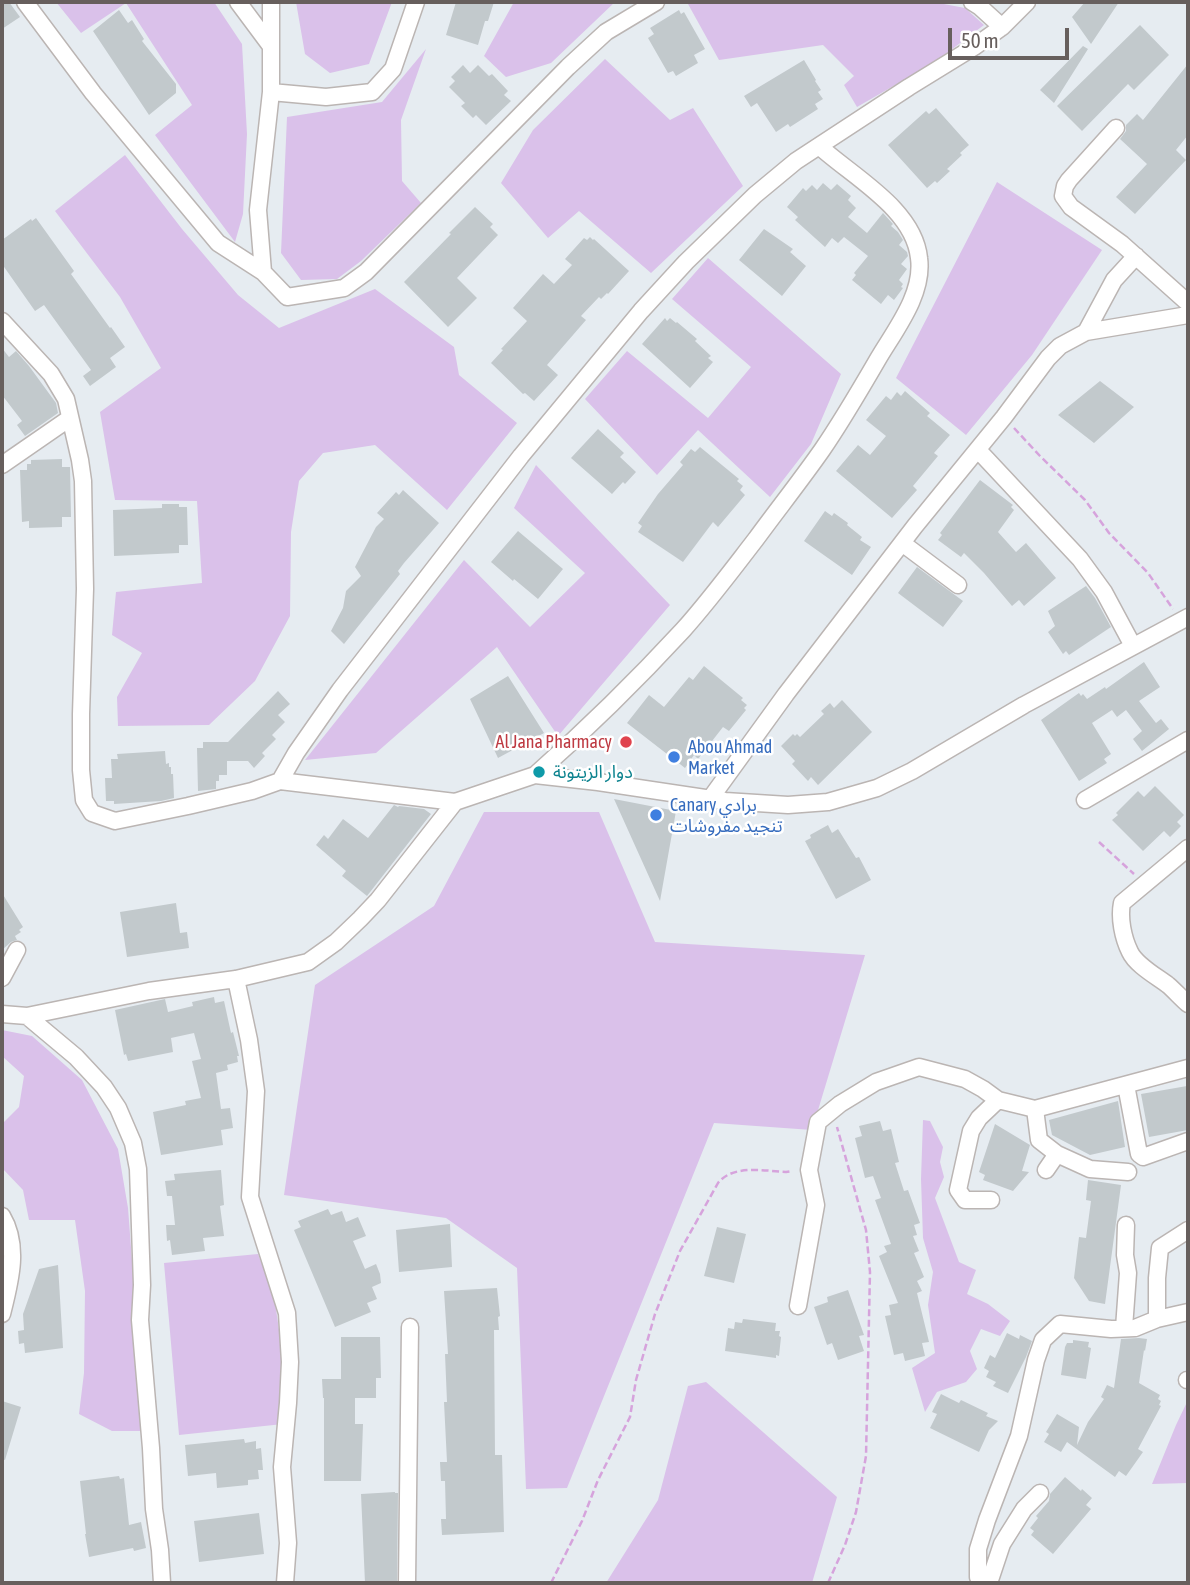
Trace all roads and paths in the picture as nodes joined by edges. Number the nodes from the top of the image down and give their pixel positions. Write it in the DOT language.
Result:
graph roads {
  1 [pos="25,2"];
  2 [pos="238,2"];
  3 [pos="271,2"];
  4 [pos="416,2"];
  5 [pos="656,2"];
  6 [pos="972,2"];
  7 [pos="1027,2"];
  8 [pos="1002,27"];
  9 [pos="270,44"];
  10 [pos="271,92"];
  11 [pos="1116,128"];
  12 [pos="819,146"];
  13 [pos="1136,256"];
  14 [pos="263,272"];
  15 [pos="1188,303"];
  16 [pos="1188,315"];
  17 [pos="2,320"];
  18 [pos="1086,332"];
  19 [pos="1004,417"];
  20 [pos="70,418"];
  21 [pos="978,450"];
  22 [pos="2,465"];
  23 [pos="902,543"];
  24 [pos="957,585"];
  25 [pos="1184,619"];
  26 [pos="1133,646"];
  27 [pos="1188,740"];
  28 [pos="535,775"];
  29 [pos="280,781"];
  30 [pos="710,799"];
  31 [pos="1085,800"];
  32 [pos="455,802"];
  33 [pos="1099,842"];
  34 [pos="1188,848"];
  35 [pos="1144,883"];
  36 [pos="17,950"];
  37 [pos="2,978"];
  38 [pos="236,979"];
  39 [pos="1188,1004"];
  40 [pos="2,1014"];
  41 [pos="27,1016"];
  42 [pos="1188,1068"];
  43 [pos="1126,1085"];
  44 [pos="998,1100"];
  45 [pos="1035,1109"];
  46 [pos="831,1110"];
  47 [pos="1188,1141"];
  48 [pos="1057,1154"];
  49 [pos="809,1170"];
  50 [pos="1046,1170"];
  51 [pos="1128,1171"];
  52 [pos="991,1200"];
  53 [pos="2,1216"];
  54 [pos="1126,1225"];
  55 [pos="1188,1230"];
  56 [pos="798,1306"];
  57 [pos="1188,1312"];
  58 [pos="2,1314"];
  59 [pos="1157,1319"];
  60 [pos="410,1327"];
  61 [pos="1124,1328"];
  62 [pos="1040,1493"];
  63 [pos="162,1583"];
  64 [pos="285,1583"];
  65 [pos="407,1583"];
  66 [pos="551,1583"];
  67 [pos="828,1583"];
  68 [pos="988,1583"];
  1 -- 14 [label="street"];
  2 -- 9 [label="street"];
  3 -- 9 [label="street"];
  4 -- 10 [label="street"];
  5 -- 14 [label="street"];
  6 -- 8 [label="street"];
  7 -- 8 [label="street"];
  8 -- 12 [label="street"];
  9 -- 10 [label="street"];
  10 -- 14 [label="street"];
  11 -- 13 [label="street"];
  12 -- 28 [label="street"];
  12 -- 29 [label="street"];
  13 -- 15 [label="street"];
  13 -- 18 [label="street"];
  16 -- 18 [label="street"];
  17 -- 20 [label="street"];
  18 -- 19 [label="street"];
  19 -- 21 [label="street"];
  19 -- 25 [label="path"];
  20 -- 22 [label="street"];
  20 -- 29 [label="street"];
  21 -- 23 [label="street"];
  21 -- 26 [label="street"];
  23 -- 24 [label="street"];
  23 -- 30 [label="street"];
  25 -- 26 [label="street"];
  26 -- 30 [label="street"];
  27 -- 31 [label="street"];
  28 -- 30 [label="street"];
  28 -- 32 [label="street"];
  29 -- 32 [label="street"];
  32 -- 38 [label="street"];
  33 -- 35 [label="path"];
  34 -- 35 [label="street"];
  35 -- 39 [label="street"];
  36 -- 37 [label="street"];
  38 -- 41 [label="street"];
  38 -- 64 [label="street"];
  40 -- 41 [label="street"];
  41 -- 63 [label="street"];
  42 -- 43 [label="street"];
  43 -- 45 [label="street"];
  43 -- 47 [label="street"];
  44 -- 45 [label="street"];
  44 -- 46 [label="street"];
  44 -- 52 [label="street"];
  45 -- 48 [label="street"];
  46 -- 49 [label="street"];
  46 -- 67 [label="path"];
  48 -- 50 [label="street"];
  48 -- 51 [label="street"];
  49 -- 56 [label="street"];
  49 -- 66 [label="path"];
  53 -- 58 [label="street"];
  54 -- 61 [label="street"];
  55 -- 59 [label="street"];
  57 -- 59 [label="street"];
  59 -- 61 [label="street"];
  60 -- 65 [label="street"];
  61 -- 68 [label="street"];
  62 -- 68 [label="street"];
}
